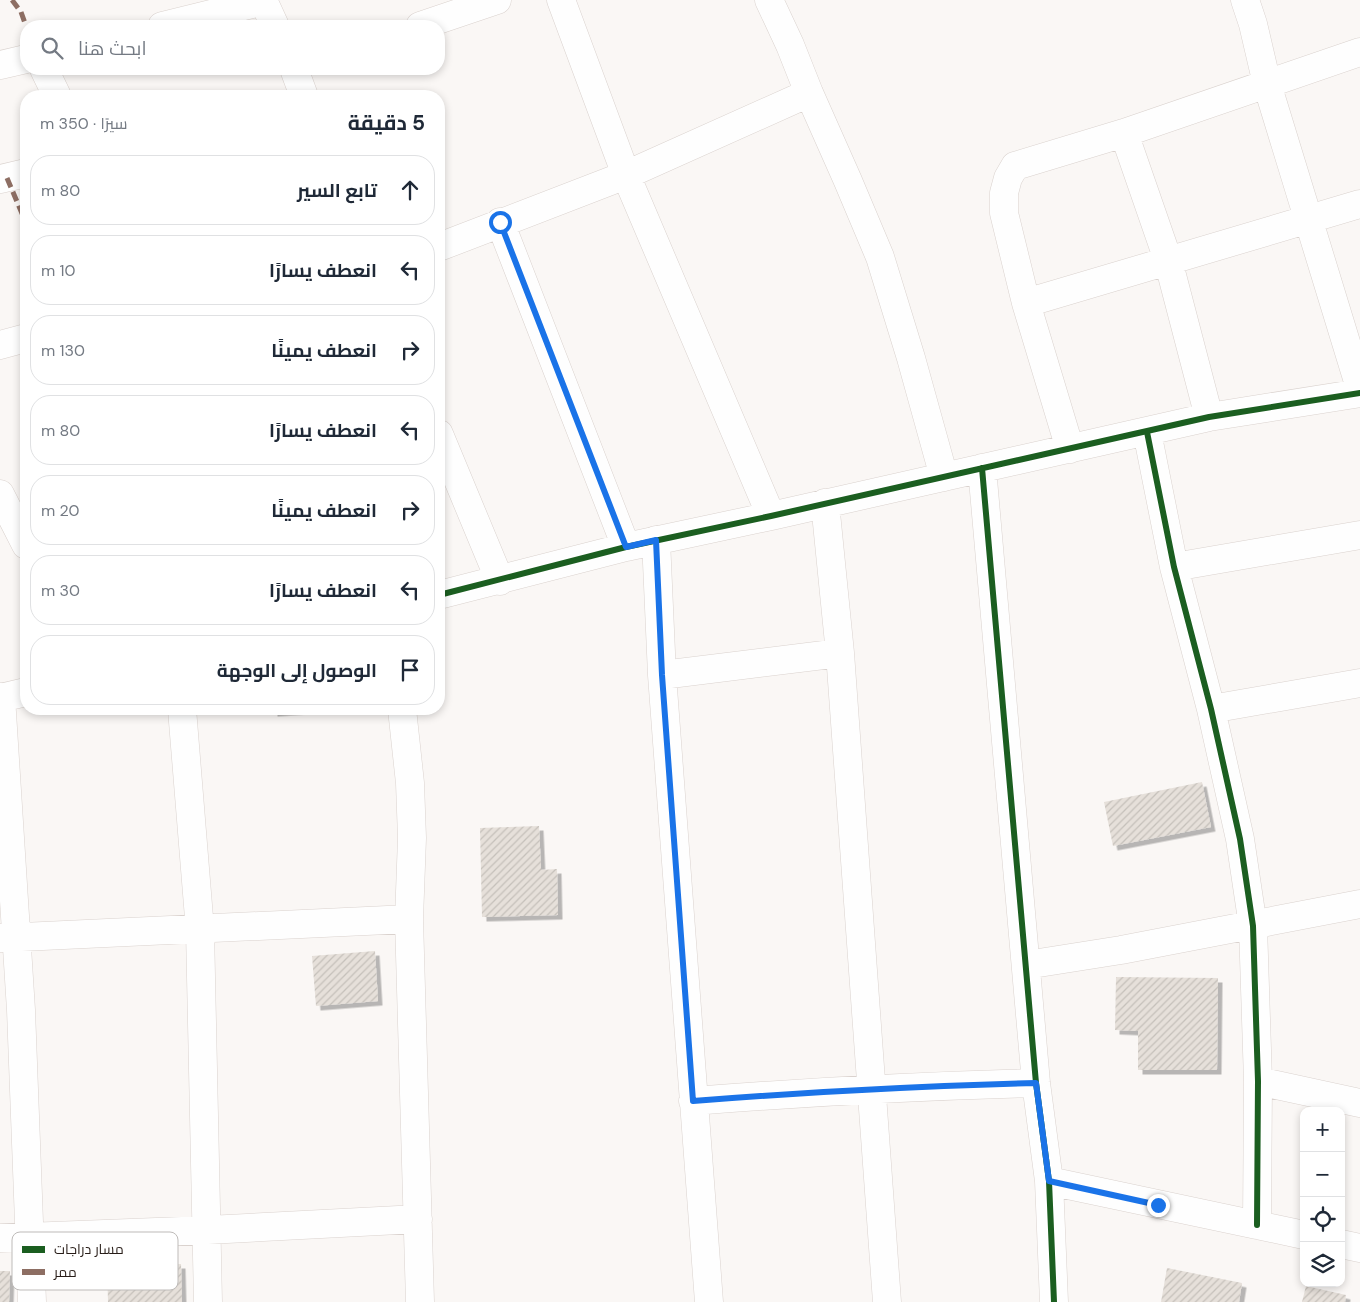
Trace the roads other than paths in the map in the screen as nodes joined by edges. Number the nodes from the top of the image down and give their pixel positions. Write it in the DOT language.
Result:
graph roads {
  1 [pos="263,0"];
  2 [pos="497,0"];
  3 [pos="562,0"];
  4 [pos="769,0"];
  5 [pos="1246,0"];
  6 [pos="185,20"];
  7 [pos="272,20"];
  8 [pos="438,20"];
  9 [pos="1360,52"];
  10 [pos="20,60"];
  11 [pos="0,65"];
  12 [pos="47,75"];
  13 [pos="296,75"];
  14 [pos="1267,84"];
  15 [pos="54,90"];
  16 [pos="302,90"];
  17 [pos="809,93"];
  18 [pos="1124,133"];
  19 [pos="20,175"];
  20 [pos="626,175"];
  21 [pos="0,180"];
  22 [pos="1360,204"];
  23 [pos="1308,218"];
  24 [pos="500,222"];
  25 [pos="445,244"];
  26 [pos="1168,260"];
  27 [pos="1026,303"];
  28 [pos="20,340"];
  29 [pos="0,345"];
  30 [pos="1360,388"];
  31 [pos="1360,393"];
  32 [pos="1209,417"];
  33 [pos="1148,432"];
  34 [pos="445,448"];
  35 [pos="1070,449"];
  36 [pos="982,468"];
  37 [pos="944,477"];
  38 [pos="8,500"];
  39 [pos="825,503"];
  40 [pos="771,516"];
  41 [pos="20,530"];
  42 [pos="1360,535"];
  43 [pos="656,540"];
  44 [pos="626,547"];
  45 [pos="1174,567"];
  46 [pos="500,581"];
  47 [pos="445,594"];
  48 [pos="840,653"];
  49 [pos="662,675"];
  50 [pos="1360,683"];
  51 [pos="9,696"];
  52 [pos="1211,709"];
  53 [pos="182,715"];
  54 [pos="403,715"];
  55 [pos="1360,904"];
  56 [pos="409,919"];
  57 [pos="1253,926"];
  58 [pos="200,930"];
  59 [pos="8,937"];
  60 [pos="1026,965"];
  61 [pos="1258,1081"];
  62 [pos="1036,1083"];
  63 [pos="872,1090"];
  64 [pos="693,1101"];
  65 [pos="1360,1103"];
  66 [pos="1049,1181"];
  67 [pos="418,1219"];
  68 [pos="1257,1225"];
  69 [pos="208,1230"];
  70 [pos="29,1232"];
  71 [pos="157,1232"];
  72 [pos="1300,1234"];
  73 [pos="1345,1245"];
  74 [pos="1360,1248"];
  75 [pos="208,1302"];
  76 [pos="420,1302"];
  77 [pos="709,1302"];
  78 [pos="887,1302"];
  79 [pos="1054,1302"];
  1 -- 6 [label="street"];
  1 -- 7 [label="street"];
  2 -- 8 [label="street"];
  3 -- 20 [label="street"];
  4 -- 17 [label="street"];
  5 -- 14 [label="street"];
  9 -- 14 [label="street"];
  10 -- 11 [label="street"];
  12 -- 15 [label="street"];
  13 -- 16 [label="street"];
  14 -- 18 [label="street"];
  14 -- 23 [label="street"];
  17 -- 20 [label="street"];
  17 -- 37 [label="street"];
  18 -- 26 [label="street"];
  18 -- 27 [label="street"];
  19 -- 21 [label="street"];
  20 -- 24 [label="street"];
  20 -- 40 [label="street"];
  22 -- 23 [label="street"];
  23 -- 26 [label="street"];
  23 -- 30 [label="street"];
  24 -- 25 [label="street"];
  24 -- 44 [label="street"];
  26 -- 27 [label="street"];
  26 -- 32 [label="street"];
  27 -- 35 [label="street"];
  28 -- 29 [label="street"];
  31 -- 32 [label="street"];
  32 -- 33 [label="street"];
  33 -- 35 [label="street"];
  33 -- 45 [label="street"];
  34 -- 46 [label="street"];
  35 -- 36 [label="street"];
  36 -- 37 [label="street"];
  36 -- 60 [label="street"];
  37 -- 39 [label="street"];
  38 -- 41 [label="street"];
  39 -- 40 [label="street"];
  39 -- 48 [label="street"];
  40 -- 43 [label="street"];
  42 -- 45 [label="street"];
  43 -- 44 [label="street"];
  43 -- 49 [label="street"];
  44 -- 46 [label="street"];
  45 -- 52 [label="street"];
  46 -- 47 [label="street"];
  48 -- 49 [label="street"];
  48 -- 63 [label="street"];
  49 -- 64 [label="street"];
  50 -- 52 [label="street"];
  51 -- 59 [label="street"];
  52 -- 57 [label="street"];
  53 -- 58 [label="street"];
  54 -- 56 [label="street"];
  55 -- 57 [label="street"];
  56 -- 58 [label="street"];
  56 -- 67 [label="street"];
  57 -- 60 [label="street"];
  57 -- 61 [label="street"];
  58 -- 59 [label="street"];
  58 -- 69 [label="street"];
  59 -- 70 [label="street"];
  60 -- 62 [label="street"];
  61 -- 65 [label="street"];
  61 -- 68 [label="street"];
  62 -- 63 [label="street"];
  62 -- 66 [label="street"];
  63 -- 64 [label="street"];
  63 -- 78 [label="street"];
  64 -- 77 [label="street"];
  66 -- 68 [label="street"];
  66 -- 79 [label="street"];
  67 -- 69 [label="street"];
  67 -- 76 [label="street"];
  68 -- 72 [label="street"];
  69 -- 71 [label="street"];
  69 -- 75 [label="street"];
  73 -- 74 [label="street"];
}
